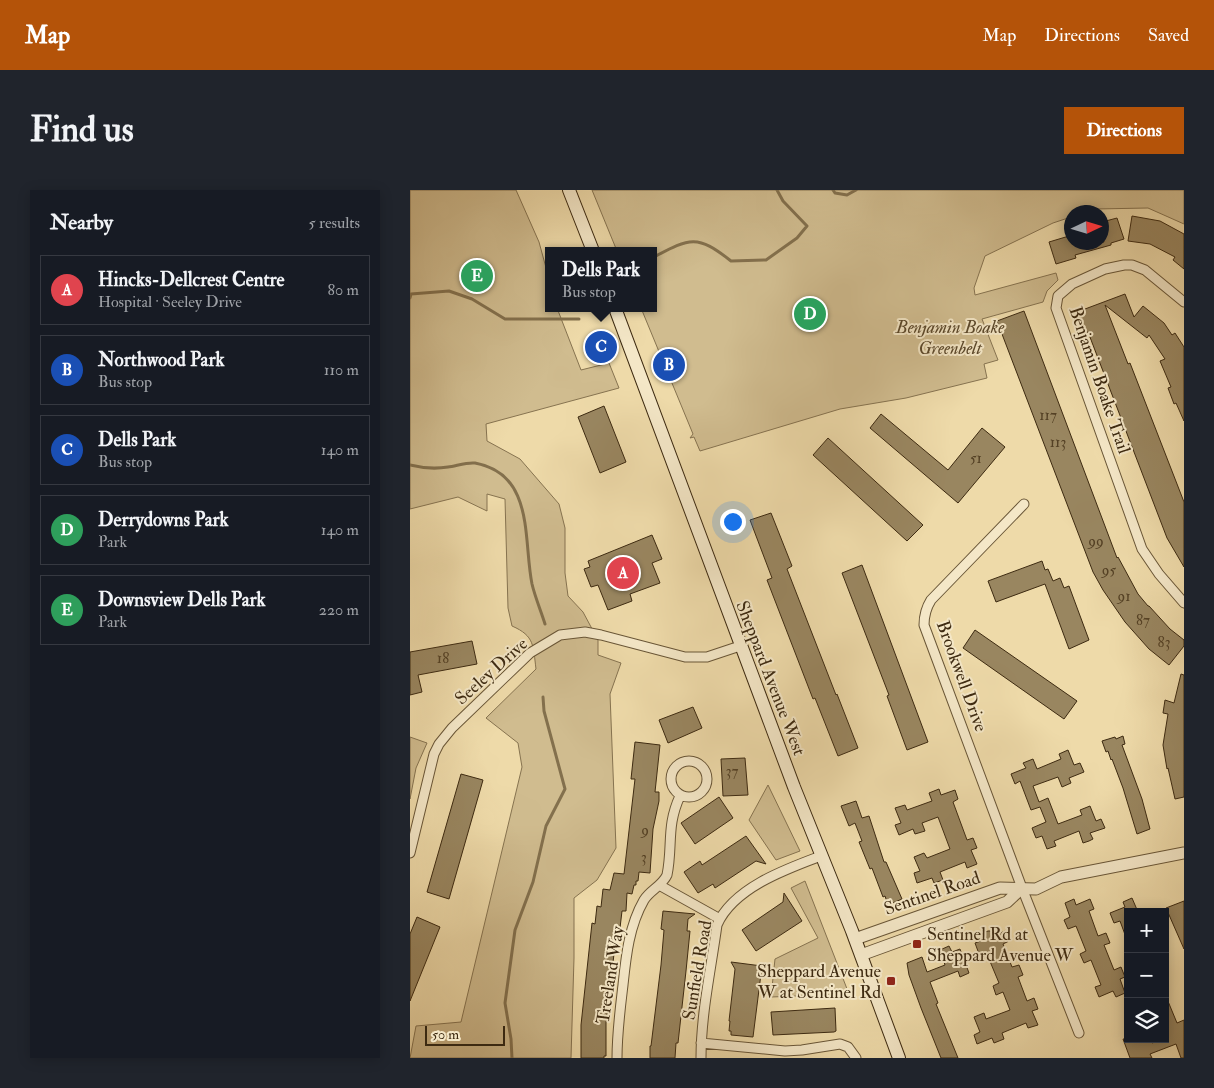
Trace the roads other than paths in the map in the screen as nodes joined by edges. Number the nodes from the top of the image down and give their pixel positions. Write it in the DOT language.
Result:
graph roads {
  1 [pos="569,190"];
  2 [pos="591,247"];
  3 [pos="1184,302"];
  4 [pos="616,312"];
  5 [pos="1024,504"];
  6 [pos="1184,603"];
  7 [pos="740,646"];
  8 [pos="680,796"];
  9 [pos="410,853"];
  10 [pos="1184,853"];
  11 [pos="821,856"];
  12 [pos="659,885"];
  13 [pos="1022,888"];
  14 [pos="720,919"];
  15 [pos="855,939"];
  16 [pos="861,955"];
  17 [pos="1079,1033"];
  18 [pos="701,1042"];
  19 [pos="617,1058"];
  20 [pos="701,1058"];
  21 [pos="856,1058"];
  22 [pos="899,1058"];
  1 -- 2 [label="main road"];
  3 -- 6 [label="street, Benjamin Boake Trail"];
  4 -- 7 [label="main road, Sheppard Avenue West"];
  5 -- 13 [label="street, Brookwell Drive"];
  7 -- 9 [label="street, Seeley Drive"];
  7 -- 11 [label="main road, Sheppard Avenue West"];
  8 -- 8 [label="street"];
  8 -- 12 [label="street, Treeland Way"];
  10 -- 13 [label="street, Sentinel Road"];
  11 -- 14 [label="street, Sunfield Road"];
  11 -- 15 [label="main road, Sheppard Avenue West"];
  12 -- 14 [label="street"];
  12 -- 19 [label="street, Treeland Way"];
  13 -- 15 [label="street, Sentinel Road"];
  13 -- 16 [label="street, Sentinel Road"];
  13 -- 17 [label="street, Brookwell Drive"];
  14 -- 18 [label="street, Sunfield Road"];
  15 -- 16 [label="main road, Sheppard Avenue West"];
  16 -- 22 [label="main road, Sheppard Avenue West"];
  18 -- 20 [label="street, Sunfield Road"];
  18 -- 21 [label="street"];
}
